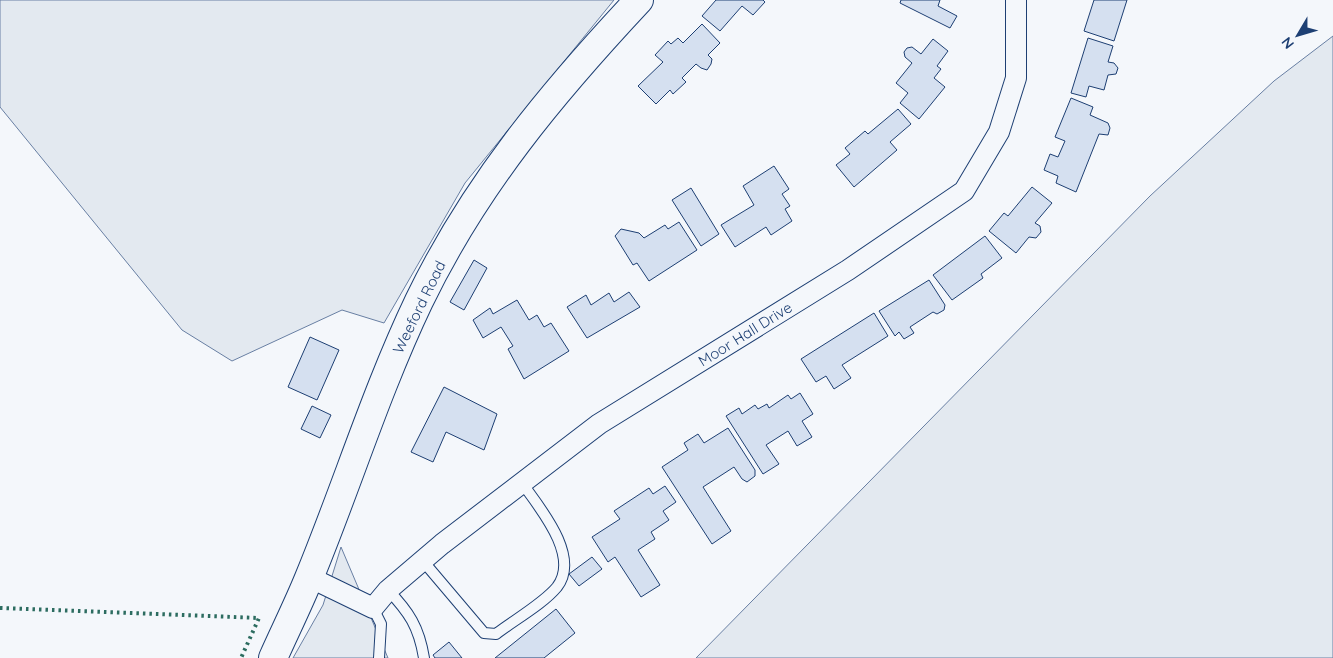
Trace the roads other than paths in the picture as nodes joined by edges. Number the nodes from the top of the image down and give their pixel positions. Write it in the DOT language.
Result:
graph roads {
  1 [pos="639,0"];
  2 [pos="1016,0"];
  3 [pos="522,483"];
  4 [pos="422,561"];
  5 [pos="309,577"];
  6 [pos="388,590"];
  7 [pos="373,608"];
  8 [pos="273,658"];
  9 [pos="379,658"];
  10 [pos="424,658"];
  1 -- 5 [label="street, Weeford Road"];
  2 -- 3 [label="street, Moor Hall Drive"];
  3 -- 4 [label="street, Moor Hall Drive"];
  3 -- 4 [label="lane"];
  4 -- 6 [label="street, Moor Hall Drive"];
  5 -- 7 [label="street"];
  5 -- 8 [label="street, Weeford Road"];
  6 -- 7 [label="street, Moor Hall Drive"];
  6 -- 10 [label="lane"];
  7 -- 9 [label="lane"];
}
